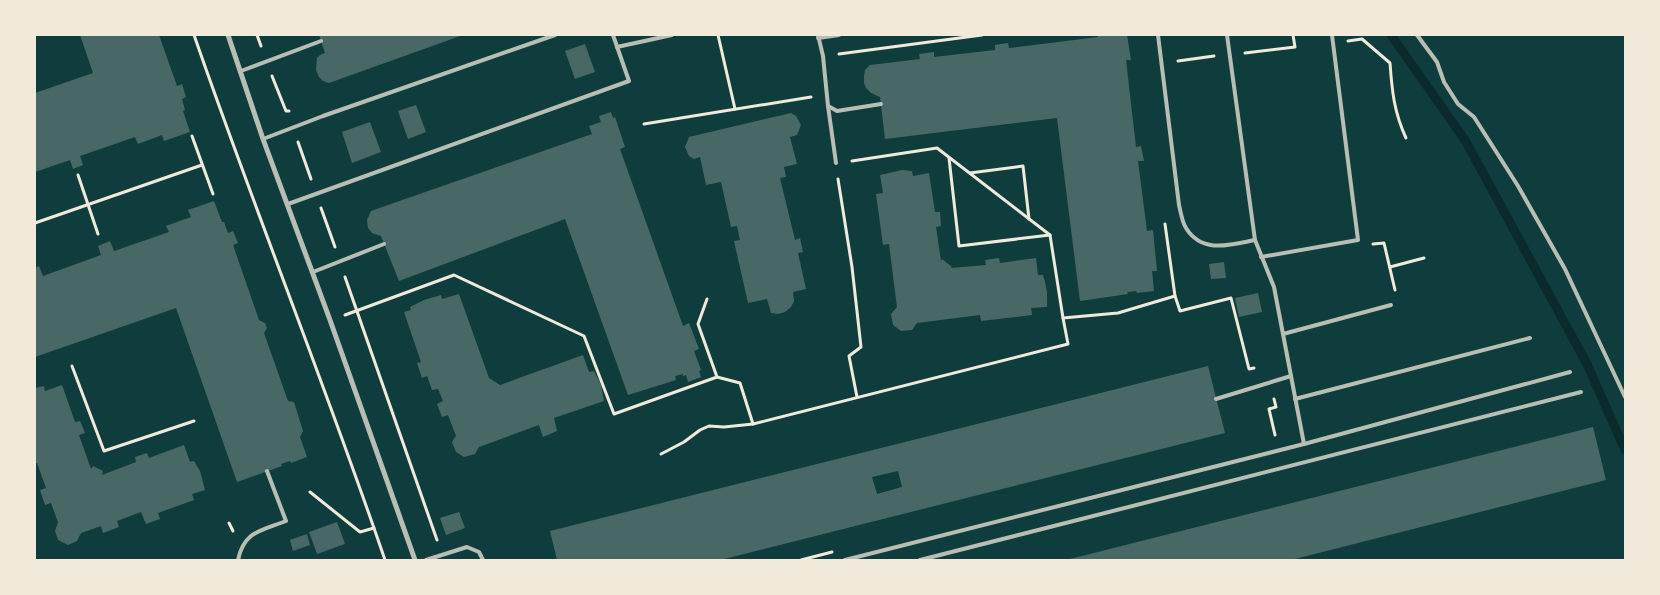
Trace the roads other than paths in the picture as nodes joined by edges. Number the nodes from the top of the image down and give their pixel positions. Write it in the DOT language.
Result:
graph roads {
  1 [pos="228,35"];
  2 [pos="555,35"];
  3 [pos="613,35"];
  4 [pos="672,35"];
  5 [pos="839,35"];
  6 [pos="1158,35"];
  7 [pos="1228,35"];
  8 [pos="1332,35"];
  9 [pos="1417,35"];
  10 [pos="818,36"];
  11 [pos="321,41"];
  12 [pos="617,47"];
  13 [pos="241,71"];
  14 [pos="881,104"];
  15 [pos="828,106"];
  16 [pos="264,139"];
  17 [pos="836,163"];
  18 [pos="288,204"];
  19 [pos="1255,240"];
  20 [pos="384,244"];
  21 [pos="1262,257"];
  22 [pos="313,272"];
  23 [pos="1390,305"];
  24 [pos="1283,334"];
  25 [pos="1530,338"];
  26 [pos="1570,372"];
  27 [pos="1291,376"];
  28 [pos="1581,392"];
  29 [pos="1625,397"];
  30 [pos="1216,399"];
  31 [pos="1294,399"];
  32 [pos="1304,444"];
  33 [pos="267,471"];
  34 [pos="238,560"];
  35 [pos="415,560"];
  36 [pos="426,560"];
  37 [pos="483,560"];
  38 [pos="845,560"];
  39 [pos="920,560"];
  1 -- 13 [label="street"];
  2 -- 16 [label="lane"];
  3 -- 12 [label="lane"];
  4 -- 12 [label="lane"];
  5 -- 10 [label="lane"];
  6 -- 19 [label="lane"];
  7 -- 19 [label="lane"];
  8 -- 21 [label="lane"];
  9 -- 29 [label="lane"];
  10 -- 15 [label="lane"];
  11 -- 13 [label="lane"];
  12 -- 18 [label="lane"];
  13 -- 16 [label="street"];
  14 -- 15 [label="lane"];
  15 -- 17 [label="lane"];
  16 -- 18 [label="street"];
  18 -- 22 [label="street"];
  19 -- 21 [label="lane"];
  20 -- 22 [label="lane"];
  21 -- 24 [label="lane"];
  22 -- 35 [label="street"];
  23 -- 24 [label="lane"];
  24 -- 27 [label="lane"];
  25 -- 31 [label="lane"];
  26 -- 32 [label="lane"];
  27 -- 30 [label="lane"];
  27 -- 31 [label="lane"];
  28 -- 39 [label="lane"];
  31 -- 32 [label="lane"];
  32 -- 38 [label="lane"];
  33 -- 34 [label="lane"];
  36 -- 37 [label="lane"];
}
